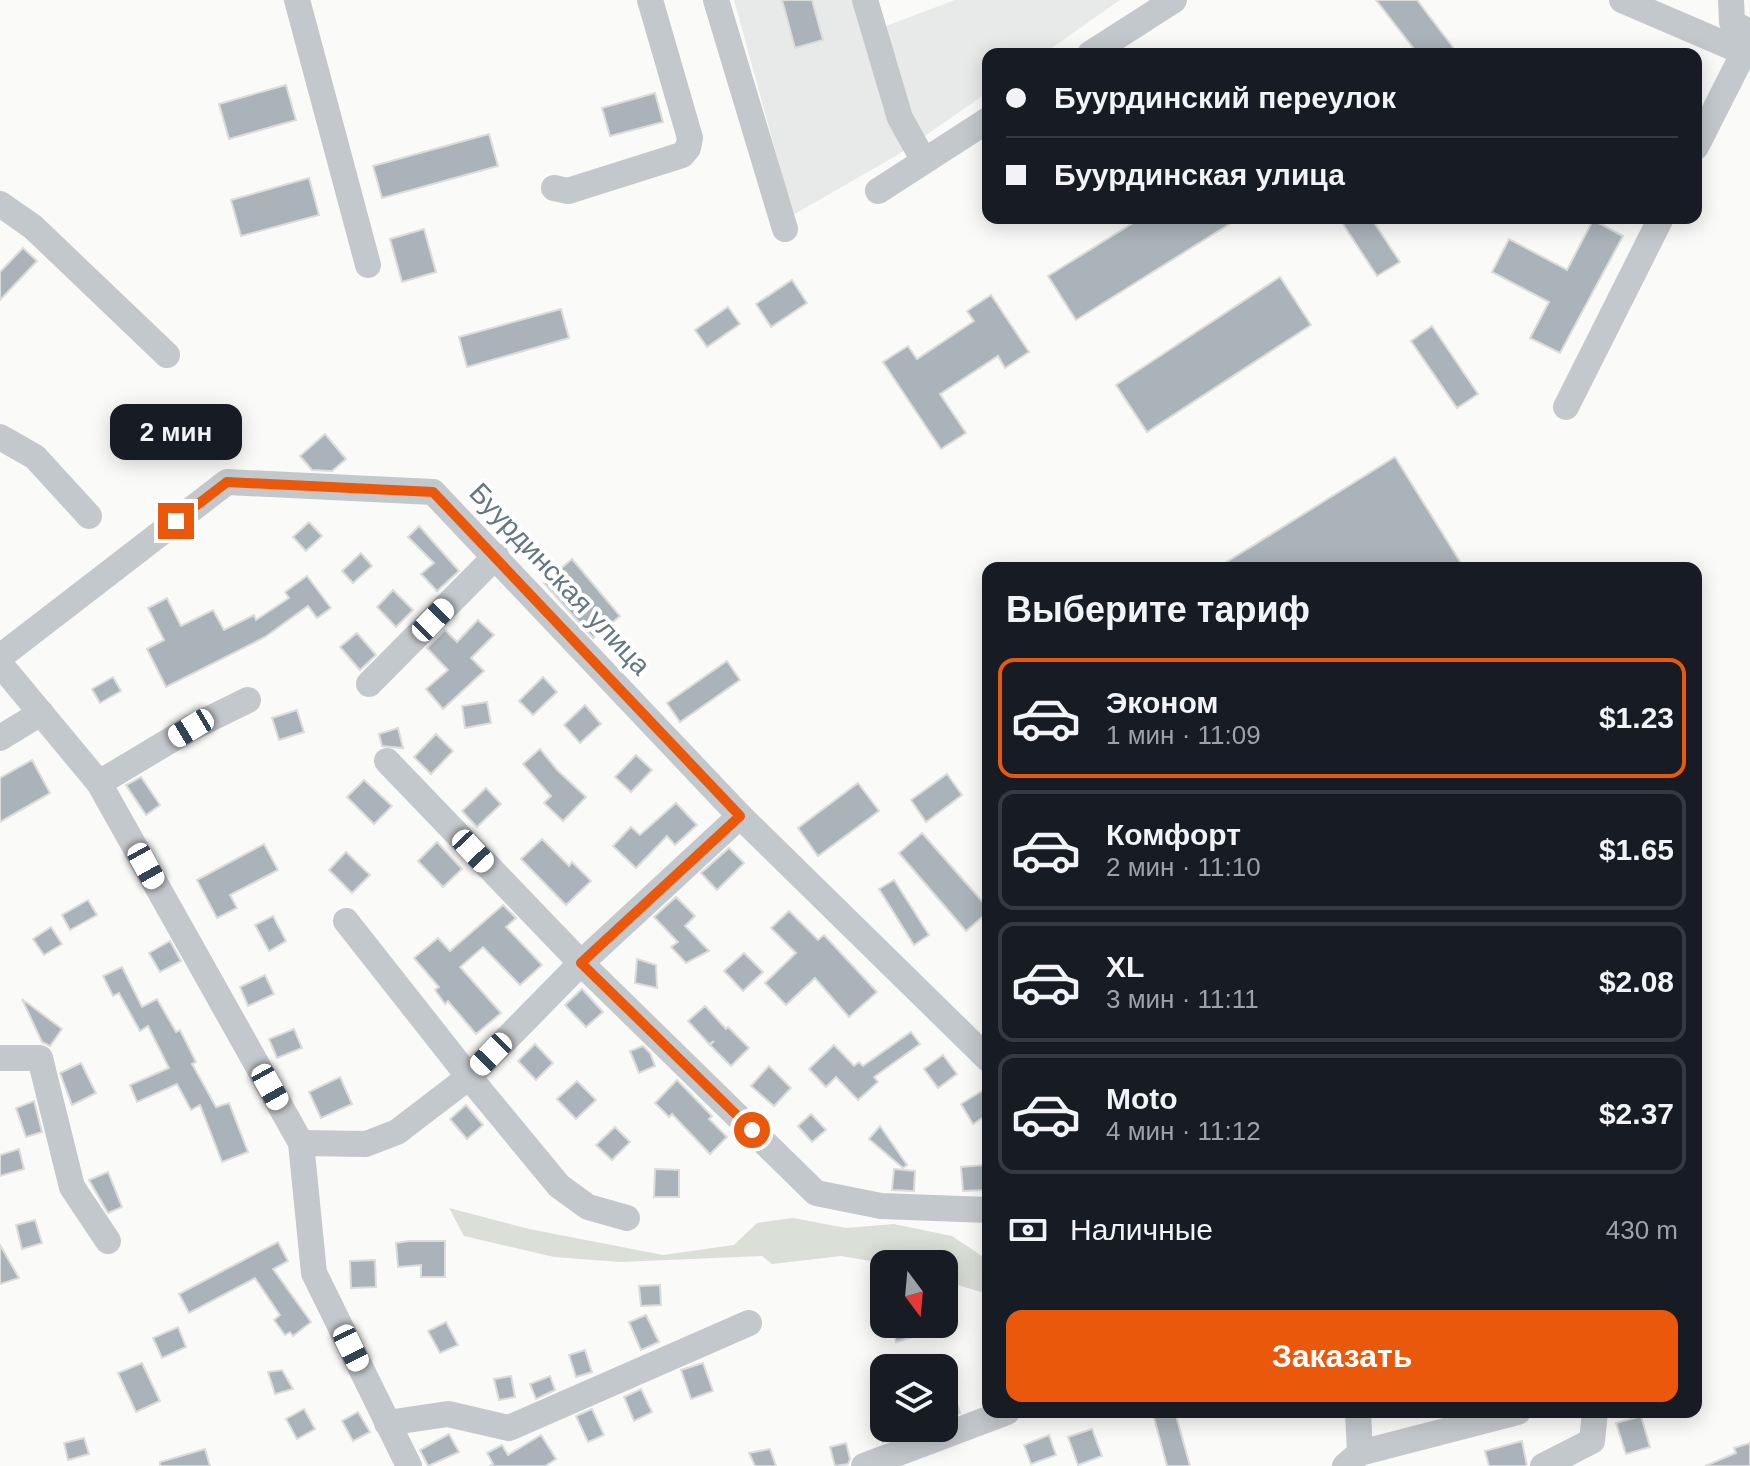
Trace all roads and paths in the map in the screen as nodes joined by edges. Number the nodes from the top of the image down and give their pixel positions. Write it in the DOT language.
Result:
graph roads {
  1 [pos="297,0"];
  2 [pos="650,0"];
  3 [pos="716,0"];
  4 [pos="865,0"];
  5 [pos="1174,0"];
  6 [pos="1622,0"];
  7 [pos="1731,0"];
  8 [pos="1747,42"];
  9 [pos="1099,48"];
  10 [pos="982,124"];
  11 [pos="1702,135"];
  12 [pos="924,161"];
  13 [pos="554,188"];
  14 [pos="878,191"];
  15 [pos="0,204"];
  16 [pos="1650,224"];
  17 [pos="785,229"];
  18 [pos="368,265"];
  19 [pos="167,355"];
  20 [pos="1566,407"];
  21 [pos="0,437"];
  22 [pos="89,516"];
  23 [pos="496,556"];
  24 [pos="0,657"];
  25 [pos="0,664"];
  26 [pos="369,684"];
  27 [pos="248,700"];
  28 [pos="41,713"];
  29 [pos="0,738"];
  30 [pos="387,761"];
  31 [pos="99,783"];
  32 [pos="740,816"];
  33 [pos="346,921"];
  34 [pos="581,963"];
  35 [pos="982,1053"];
  36 [pos="0,1058"];
  37 [pos="469,1077"];
  38 [pos="301,1143"];
  39 [pos="982,1210"];
  40 [pos="627,1218"];
  41 [pos="108,1241"];
  42 [pos="749,1323"];
  43 [pos="991,1418"];
  44 [pos="1357,1418"];
  45 [pos="1497,1418"];
  46 [pos="1594,1418"];
  47 [pos="387,1423"];
  48 [pos="1352,1460"];
  49 [pos="409,1466"];
  50 [pos="864,1466"];
  51 [pos="1543,1466"];
  1 -- 18 [label="street"];
  2 -- 13 [label="street"];
  3 -- 17 [label="street"];
  4 -- 12 [label="street"];
  5 -- 9 [label="street"];
  6 -- 8 [label="street"];
  7 -- 8 [label="street"];
  8 -- 11 [label="street"];
  10 -- 12 [label="street"];
  12 -- 14 [label="street"];
  15 -- 19 [label="street"];
  16 -- 20 [label="street"];
  21 -- 22 [label="street"];
  23 -- 24 [label="street, Буурдинская улица"];
  23 -- 26 [label="street"];
  23 -- 32 [label="street, Буурдинская улица"];
  25 -- 28 [label="street"];
  27 -- 31 [label="street"];
  28 -- 29 [label="street"];
  28 -- 31 [label="street"];
  30 -- 34 [label="street"];
  31 -- 38 [label="street"];
  32 -- 34 [label="street"];
  32 -- 35 [label="street, Буурдинская улица"];
  33 -- 37 [label="street"];
  34 -- 37 [label="street"];
  34 -- 39 [label="street"];
  36 -- 41 [label="street"];
  37 -- 38 [label="street"];
  37 -- 40 [label="street"];
  38 -- 47 [label="street"];
  42 -- 47 [label="street"];
  43 -- 50 [label="street"];
  44 -- 48 [label="street"];
  45 -- 48 [label="street"];
  46 -- 51 [label="street"];
  47 -- 49 [label="street"];
}
